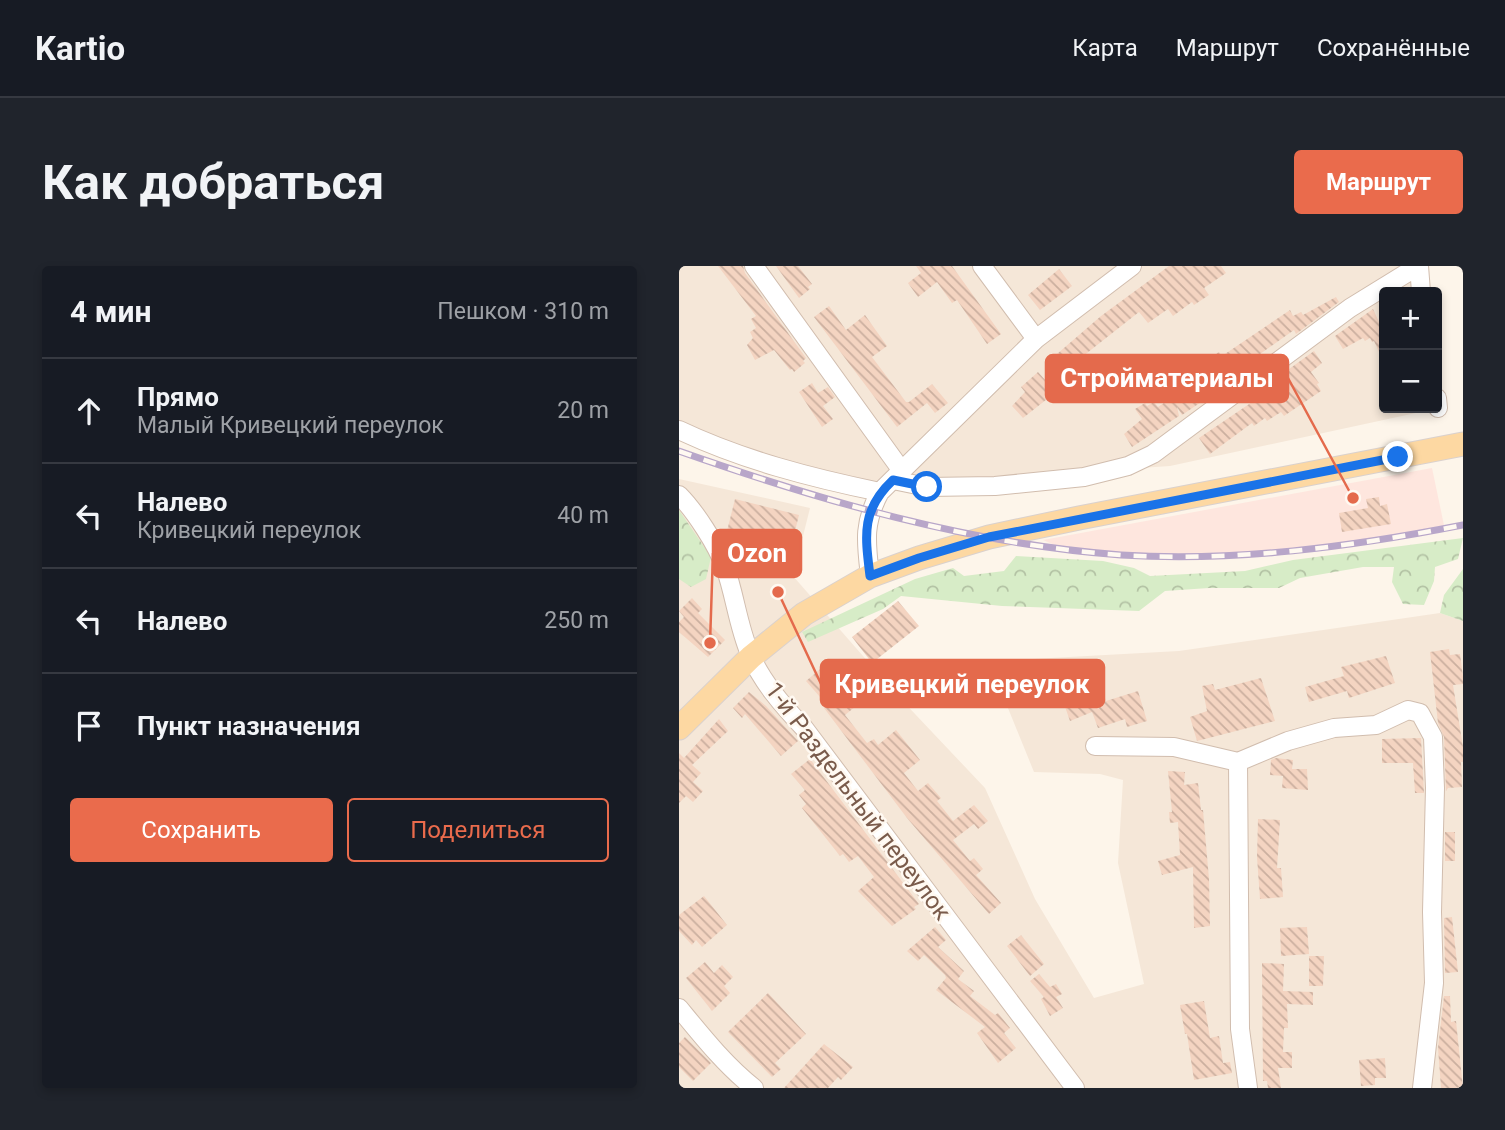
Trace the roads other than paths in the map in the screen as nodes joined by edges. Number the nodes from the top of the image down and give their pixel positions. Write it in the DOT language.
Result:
graph roads {
  1 [pos="754,266"];
  2 [pos="982,266"];
  3 [pos="1132,266"];
  4 [pos="1418,266"];
  5 [pos="1420,287"];
  6 [pos="1036,339"];
  7 [pos="679,430"];
  8 [pos="1463,444"];
  9 [pos="898,476"];
  10 [pos="880,492"];
  11 [pos="679,495"];
  12 [pos="870,576"];
  13 [pos="751,657"];
  14 [pos="679,728"];
  15 [pos="1095,746"];
  16 [pos="1238,762"];
  17 [pos="679,1008"];
  18 [pos="754,1088"];
  19 [pos="1075,1088"];
  20 [pos="1248,1088"];
  21 [pos="1422,1088"];
  1 -- 9 [label="street"];
  2 -- 6 [label="street"];
  3 -- 6 [label="street"];
  4 -- 5 [label="street"];
  4 -- 9 [label="street"];
  6 -- 9 [label="street"];
  7 -- 10 [label="street"];
  8 -- 12 [label="main road"];
  9 -- 10 [label="street"];
  10 -- 12 [label="street"];
  11 -- 13 [label="street, 1-й Раздельный переулок"];
  12 -- 13 [label="main road"];
  13 -- 14 [label="main road"];
  13 -- 19 [label="street, 1-й Раздельный переулок"];
  15 -- 16 [label="street"];
  16 -- 20 [label="street"];
  16 -- 21 [label="street"];
  17 -- 18 [label="street"];
}
